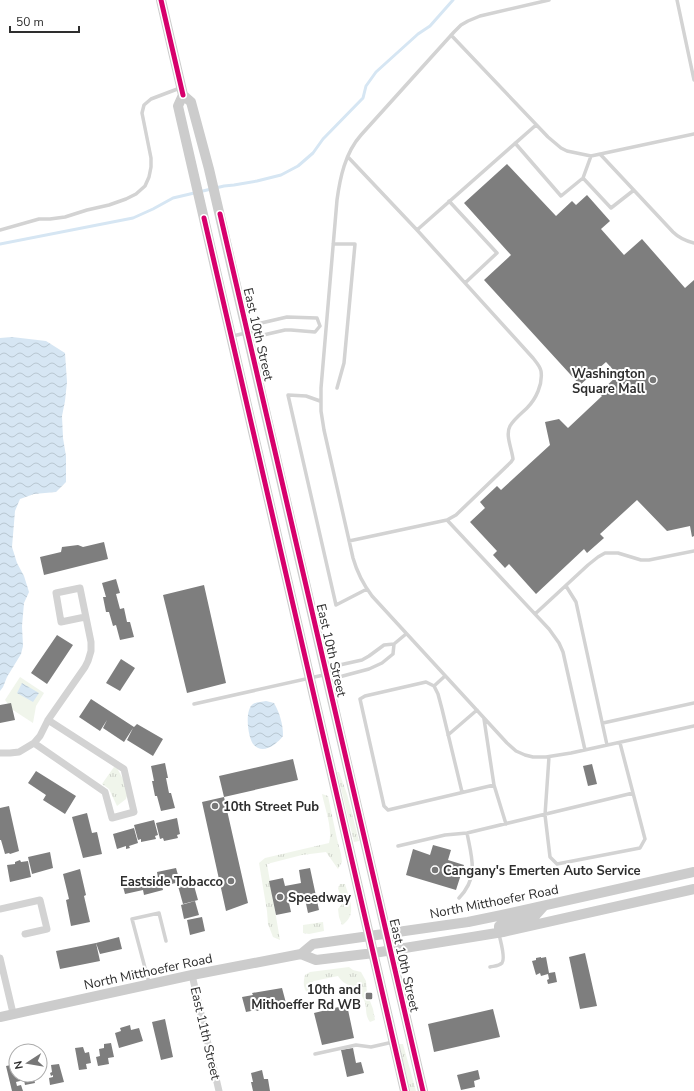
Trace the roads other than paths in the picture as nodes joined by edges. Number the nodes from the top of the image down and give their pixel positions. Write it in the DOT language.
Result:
graph roads {
  1 [pos="161,0"];
  2 [pos="549,0"];
  3 [pos="677,0"];
  4 [pos="451,35"];
  5 [pos="694,80"];
  6 [pos="182,92"];
  7 [pos="536,125"];
  8 [pos="694,134"];
  9 [pos="515,143"];
  10 [pos="600,154"];
  11 [pos="591,156"];
  12 [pos="348,157"];
  13 [pos="583,178"];
  14 [pos="634,190"];
  15 [pos="449,201"];
  16 [pos="0,230"];
  17 [pos="416,230"];
  18 [pos="694,243"];
  19 [pos="333,244"];
  20 [pos="465,283"];
  21 [pos="320,326"];
  22 [pos="326,327"];
  23 [pos="249,332"];
  24 [pos="232,337"];
  25 [pos="337,388"];
  26 [pos="320,401"];
  27 [pos="448,520"];
  28 [pos="349,541"];
  29 [pos="694,551"];
  30 [pos="566,586"];
  31 [pos="367,589"];
  32 [pos="535,614"];
  33 [pos="85,617"];
  34 [pos="406,634"];
  35 [pos="394,644"];
  36 [pos="327,674"];
  37 [pos="445,676"];
  38 [pos="310,678"];
  39 [pos="434,686"];
  40 [pos="694,703"];
  41 [pos="194,704"];
  42 [pos="477,710"];
  43 [pos="484,718"];
  44 [pos="48,720"];
  45 [pos="603,723"];
  46 [pos="694,726"];
  47 [pos="684,728"];
  48 [pos="448,735"];
  49 [pos="685,735"];
  50 [pos="620,742"];
  51 [pos="34,743"];
  52 [pos="608,745"];
  53 [pos="585,750"];
  54 [pos="0,753"];
  55 [pos="549,757"];
  56 [pos="494,785"];
  57 [pos="462,792"];
  58 [pos="633,794"];
  59 [pos="544,816"];
  60 [pos="506,824"];
  61 [pos="467,833"];
  62 [pos="398,846"];
  63 [pos="694,872"];
  64 [pos="694,889"];
  65 [pos="459,898"];
  66 [pos="544,906"];
  67 [pos="0,908"];
  68 [pos="386,933"];
  69 [pos="499,933"];
  70 [pos="26,934"];
  71 [pos="370,935"];
  72 [pos="166,941"];
  73 [pos="390,950"];
  74 [pos="374,953"];
  75 [pos="301,954"];
  76 [pos="0,958"];
  77 [pos="1,967"];
  78 [pos="490,968"];
  79 [pos="192,975"];
  80 [pos="149,984"];
  81 [pos="13,1013"];
  82 [pos="0,1016"];
  83 [pos="394,1042"];
  84 [pos="315,1054"];
  85 [pos="219,1091"];
  86 [pos="405,1091"];
  87 [pos="423,1091"];
  1 -- 6 [label="main road, East 10th Street"];
  2 -- 4 [label="lane"];
  3 -- 5 [label="lane"];
  4 -- 7 [label="lane"];
  4 -- 12 [label="lane"];
  6 -- 16 [label="lane"];
  6 -- 23 [label="main road, East 10th Street"];
  6 -- 24 [label="main road, East 10th Street"];
  7 -- 9 [label="lane"];
  7 -- 11 [label="lane"];
  8 -- 10 [label="lane"];
  9 -- 13 [label="lane"];
  9 -- 15 [label="lane"];
  10 -- 11 [label="lane"];
  10 -- 14 [label="lane"];
  11 -- 13 [label="lane"];
  12 -- 17 [label="lane"];
  12 -- 19 [label="lane"];
  13 -- 14 [label="lane"];
  14 -- 18 [label="lane"];
  15 -- 17 [label="lane"];
  15 -- 20 [label="lane"];
  17 -- 20 [label="lane"];
  19 -- 22 [label="lane"];
  19 -- 25 [label="lane"];
  20 -- 27 [label="lane"];
  21 -- 22 [label="lane"];
  21 -- 23 [label="lane"];
  21 -- 23 [label="lane"];
  22 -- 26 [label="lane"];
  23 -- 24 [label="lane"];
  23 -- 36 [label="main road, East 10th Street"];
  24 -- 38 [label="main road, East 10th Street"];
  26 -- 28 [label="lane"];
  26 -- 31 [label="lane"];
  27 -- 28 [label="lane"];
  27 -- 32 [label="lane"];
  28 -- 31 [label="lane"];
  29 -- 30 [label="lane"];
  30 -- 32 [label="lane"];
  30 -- 45 [label="lane"];
  31 -- 34 [label="lane"];
  32 -- 53 [label="lane"];
  33 -- 33 [label="street"];
  33 -- 44 [label="street"];
  34 -- 35 [label="lane"];
  34 -- 37 [label="lane"];
  35 -- 36 [label="lane"];
  35 -- 36 [label="lane"];
  36 -- 38 [label="lane"];
  36 -- 68 [label="main road, East 10th Street"];
  37 -- 39 [label="lane"];
  37 -- 42 [label="lane"];
  38 -- 41 [label="lane"];
  38 -- 71 [label="main road, East 10th Street"];
  39 -- 48 [label="lane"];
  39 -- 57 [label="lane"];
  40 -- 45 [label="lane"];
  42 -- 43 [label="lane"];
  42 -- 48 [label="lane"];
  43 -- 55 [label="lane"];
  43 -- 56 [label="lane"];
  44 -- 51 [label="street"];
  44 -- 51 [label="street"];
  45 -- 52 [label="lane"];
  46 -- 47 [label="lane"];
  47 -- 49 [label="lane"];
  47 -- 50 [label="lane"];
  48 -- 57 [label="lane"];
  50 -- 52 [label="lane"];
  50 -- 58 [label="lane"];
  51 -- 54 [label="street"];
  52 -- 53 [label="lane"];
  53 -- 55 [label="lane"];
  55 -- 59 [label="lane"];
  56 -- 57 [label="lane"];
  56 -- 60 [label="lane"];
  58 -- 59 [label="lane"];
  58 -- 59 [label="lane"];
  59 -- 60 [label="lane"];
  60 -- 61 [label="lane"];
  61 -- 62 [label="lane"];
  61 -- 65 [label="lane"];
  63 -- 66 [label="main road, North Mitthoefer Road"];
  64 -- 69 [label="main road, North Mitthoefer Road"];
  66 -- 68 [label="main road, North Mitthoefer Road"];
  66 -- 69 [label="main road"];
  67 -- 70 [label="street"];
  68 -- 71 [label="main road, North Mitthoefer Road"];
  68 -- 73 [label="main road, East 10th Street"];
  69 -- 73 [label="main road, North Mitthoefer Road"];
  69 -- 78 [label="lane"];
  71 -- 74 [label="main road, East 10th Street"];
  71 -- 75 [label="main road, North Mitthoefer Road"];
  72 -- 80 [label="lane"];
  73 -- 74 [label="main road, North Mitthoefer Road"];
  73 -- 87 [label="main road, East 10th Street"];
  74 -- 75 [label="main road, North Mitthoefer Road"];
  74 -- 83 [label="main road, East 10th Street"];
  75 -- 79 [label="main road, North Mitthoefer Road"];
  76 -- 77 [label="street"];
  77 -- 81 [label="street"];
  79 -- 80 [label="main road, North Mitthoefer Road"];
  79 -- 85 [label="street, East 11th Street"];
  80 -- 81 [label="main road, North Mitthoefer Road"];
  81 -- 82 [label="main road, North Mitthoefer Road"];
  83 -- 84 [label="lane"];
  83 -- 86 [label="main road, East 10th Street"];
}
